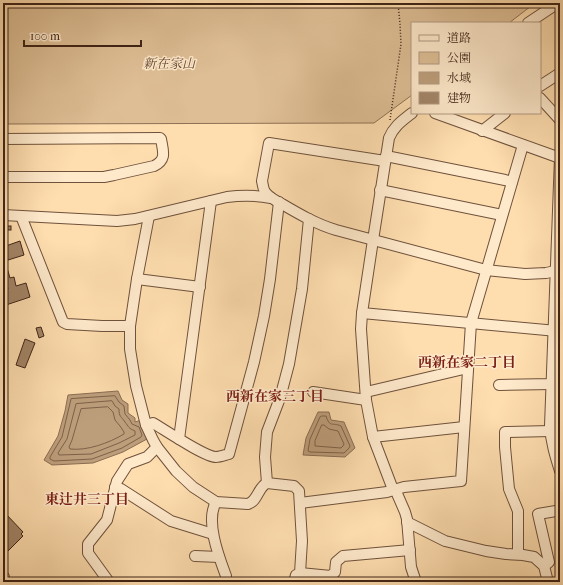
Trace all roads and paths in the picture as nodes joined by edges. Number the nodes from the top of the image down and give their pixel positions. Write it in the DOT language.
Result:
graph roads {
  1 [pos="398,3"];
  2 [pos="558,3"];
  3 [pos="530,22"];
  4 [pos="560,73"];
  5 [pos="541,85"];
  6 [pos="541,99"];
  7 [pos="411,114"];
  8 [pos="438,114"];
  9 [pos="504,114"];
  10 [pos="560,120"];
  11 [pos="392,131"];
  12 [pos="482,131"];
  13 [pos="3,138"];
  14 [pos="522,146"];
  15 [pos="560,157"];
  16 [pos="385,158"];
  17 [pos="3,177"];
  18 [pos="512,182"];
  19 [pos="380,190"];
  20 [pos="275,200"];
  21 [pos="211,201"];
  22 [pos="3,215"];
  23 [pos="502,215"];
  24 [pos="21,216"];
  25 [pos="149,216"];
  26 [pos="559,217"];
  27 [pos="309,220"];
  28 [pos="373,240"];
  29 [pos="486,270"];
  30 [pos="558,271"];
  31 [pos="137,279"];
  32 [pos="200,287"];
  33 [pos="362,313"];
  34 [pos="471,323"];
  35 [pos="130,326"];
  36 [pos="557,330"];
  37 [pos="468,368"];
  38 [pos="556,383"];
  39 [pos="499,385"];
  40 [pos="314,392"];
  41 [pos="366,396"];
  42 [pos="146,425"];
  43 [pos="464,427"];
  44 [pos="554,434"];
  45 [pos="373,437"];
  46 [pos="179,439"];
  47 [pos="157,447"];
  48 [pos="560,471"];
  49 [pos="267,483"];
  50 [pos="115,487"];
  51 [pos="391,490"];
  52 [pos="216,502"];
  53 [pos="303,503"];
  54 [pos="556,511"];
  55 [pos="407,522"];
  56 [pos="213,534"];
  57 [pos="408,550"];
  58 [pos="518,554"];
  59 [pos="195,556"];
  60 [pos="219,557"];
  61 [pos="544,566"];
  62 [pos="302,573"];
  63 [pos="226,576"];
  64 [pos="109,582"];
  65 [pos="294,582"];
  66 [pos="416,582"];
  67 [pos="548,582"];
  1 -- 11 [label="path"];
  2 -- 3 [label="street"];
  4 -- 5 [label="street"];
  6 -- 10 [label="street"];
  7 -- 11 [label="street"];
  8 -- 12 [label="street"];
  9 -- 12 [label="street"];
  11 -- 16 [label="street"];
  12 -- 14 [label="street"];
  13 -- 17 [label="street"];
  14 -- 15 [label="street"];
  14 -- 18 [label="street"];
  15 -- 26 [label="street"];
  16 -- 18 [label="street"];
  16 -- 19 [label="street"];
  16 -- 20 [label="street"];
  18 -- 23 [label="street"];
  19 -- 23 [label="street"];
  19 -- 28 [label="street"];
  20 -- 21 [label="street"];
  20 -- 27 [label="street"];
  20 -- 46 [label="street"];
  21 -- 25 [label="street"];
  21 -- 32 [label="street"];
  22 -- 24 [label="street"];
  23 -- 29 [label="street"];
  24 -- 25 [label="street"];
  24 -- 35 [label="street"];
  25 -- 31 [label="street"];
  26 -- 30 [label="street"];
  27 -- 28 [label="street"];
  27 -- 49 [label="street"];
  28 -- 29 [label="street"];
  28 -- 33 [label="street"];
  29 -- 30 [label="street"];
  29 -- 34 [label="street"];
  30 -- 36 [label="street"];
  31 -- 32 [label="street"];
  31 -- 35 [label="street"];
  32 -- 46 [label="street"];
  33 -- 34 [label="street"];
  33 -- 41 [label="street"];
  34 -- 36 [label="street"];
  34 -- 37 [label="street"];
  35 -- 42 [label="street"];
  36 -- 38 [label="street"];
  37 -- 41 [label="street"];
  37 -- 43 [label="street"];
  38 -- 39 [label="street"];
  38 -- 44 [label="street"];
  40 -- 41 [label="street"];
  41 -- 45 [label="street"];
  42 -- 46 [label="street"];
  42 -- 47 [label="street"];
  43 -- 45 [label="street"];
  43 -- 51 [label="street"];
  44 -- 48 [label="street"];
  44 -- 58 [label="street"];
  45 -- 51 [label="street"];
  47 -- 50 [label="street"];
  47 -- 52 [label="street"];
  49 -- 52 [label="street"];
  49 -- 53 [label="street"];
  50 -- 56 [label="street"];
  50 -- 64 [label="street"];
  51 -- 53 [label="street"];
  51 -- 55 [label="street"];
  52 -- 56 [label="street"];
  53 -- 62 [label="street"];
  54 -- 61 [label="street"];
  55 -- 57 [label="street"];
  55 -- 58 [label="street"];
  56 -- 60 [label="street"];
  57 -- 62 [label="street"];
  57 -- 66 [label="street"];
  58 -- 61 [label="street"];
  59 -- 60 [label="street"];
  60 -- 63 [label="street"];
  61 -- 67 [label="street"];
  62 -- 65 [label="street"];
}
